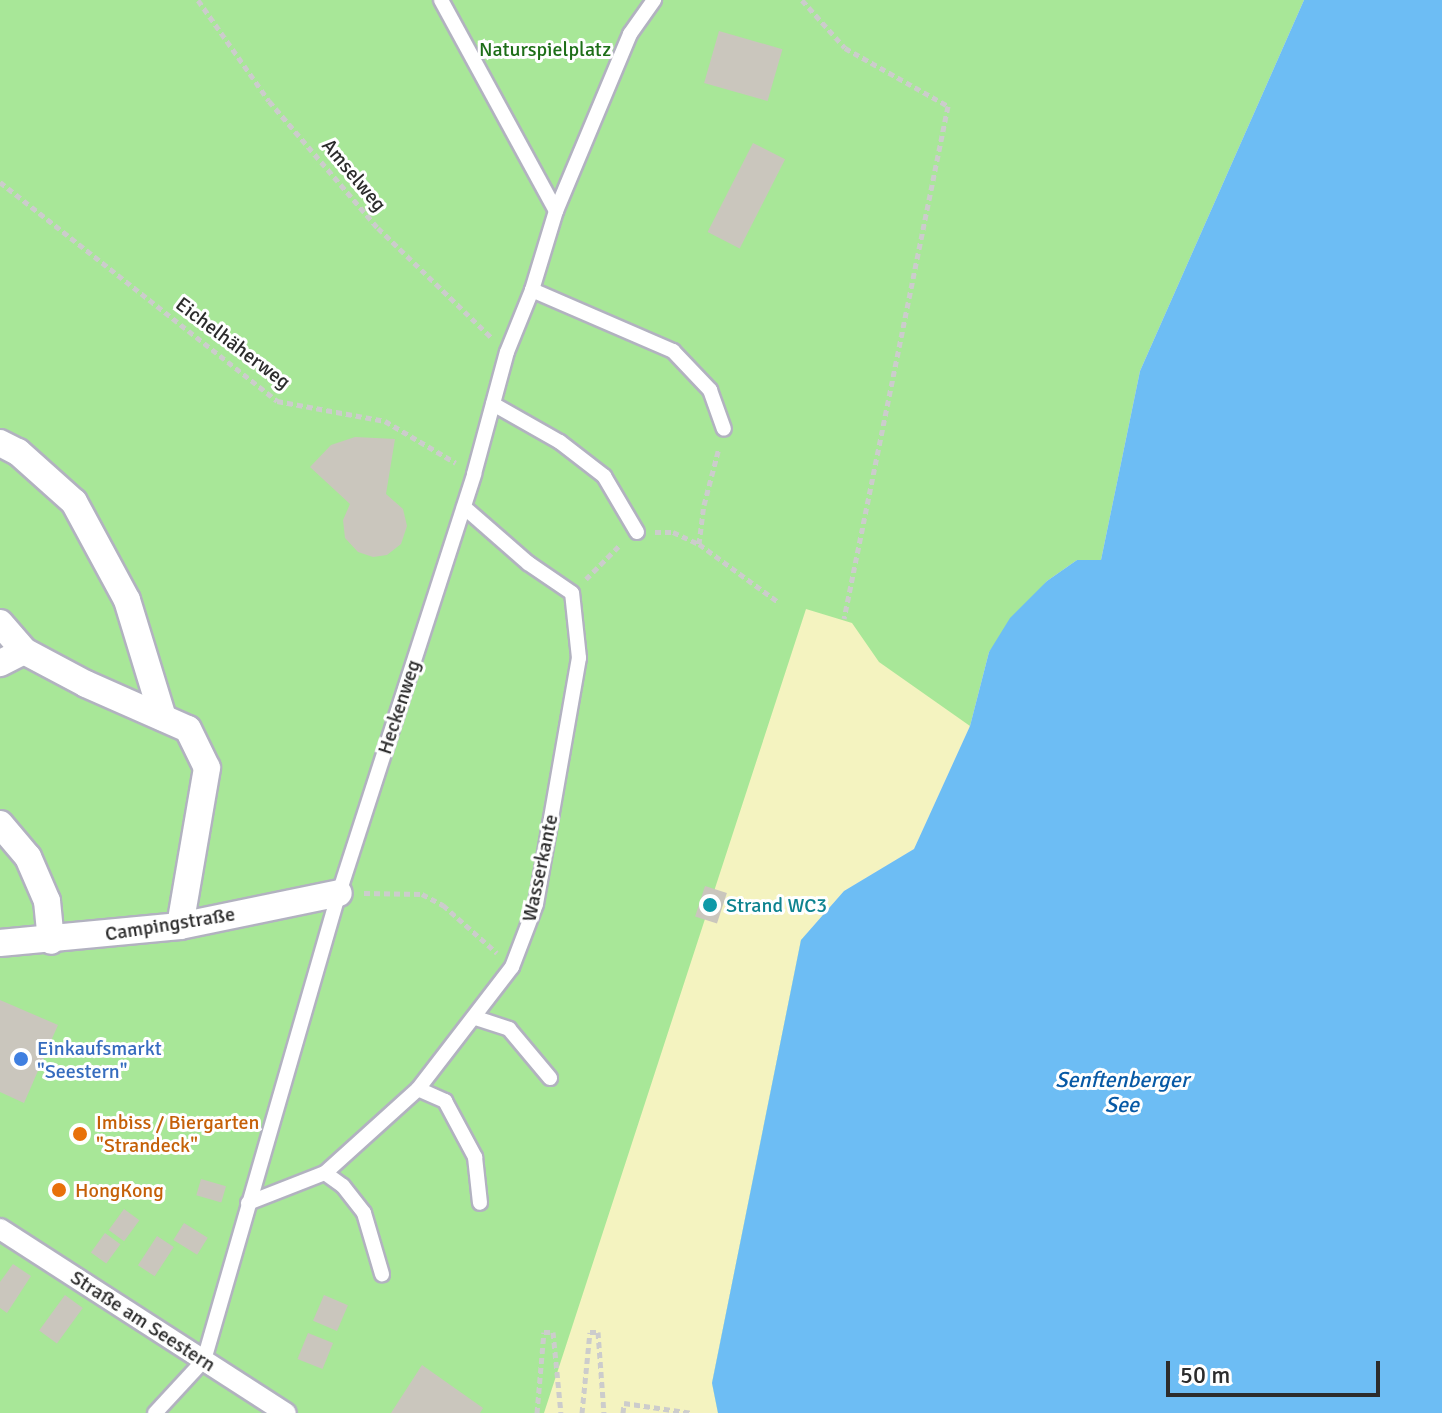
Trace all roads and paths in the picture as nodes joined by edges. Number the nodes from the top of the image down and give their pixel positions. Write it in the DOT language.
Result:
graph roads {
  1 [pos="198,0"];
  2 [pos="441,0"];
  3 [pos="654,0"];
  4 [pos="802,0"];
  5 [pos="0,182"];
  6 [pos="556,211"];
  7 [pos="532,290"];
  8 [pos="507,352"];
  9 [pos="493,404"];
  10 [pos="724,429"];
  11 [pos="0,443"];
  12 [pos="474,474"];
  13 [pos="464,507"];
  14 [pos="637,532"];
  15 [pos="777,601"];
  16 [pos="844,619"];
  17 [pos="0,623"];
  18 [pos="24,651"];
  19 [pos="0,663"];
  20 [pos="163,718"];
  21 [pos="0,824"];
  22 [pos="339,893"];
  23 [pos="180,926"];
  24 [pos="51,941"];
  25 [pos="0,943"];
  26 [pos="512,967"];
  27 [pos="476,1018"];
  28 [pos="550,1078"];
  29 [pos="418,1089"];
  30 [pos="325,1173"];
  31 [pos="248,1203"];
  32 [pos="480,1203"];
  33 [pos="0,1229"];
  34 [pos="382,1274"];
  35 [pos="204,1360"];
  36 [pos="155,1413"];
  37 [pos="286,1413"];
  38 [pos="537,1413"];
  39 [pos="561,1413"];
  40 [pos="582,1413"];
  41 [pos="604,1413"];
  42 [pos="623,1413"];
  43 [pos="692,1413"];
  1 -- 8 [label="path, Amselweg"];
  2 -- 6 [label="lane"];
  3 -- 6 [label="lane, Heckenweg"];
  4 -- 16 [label="path"];
  5 -- 12 [label="path, Eichelhäherweg"];
  6 -- 7 [label="lane, Heckenweg"];
  7 -- 8 [label="lane, Heckenweg"];
  7 -- 10 [label="lane"];
  8 -- 9 [label="lane, Heckenweg"];
  9 -- 12 [label="lane, Heckenweg"];
  9 -- 14 [label="lane"];
  10 -- 15 [label="path"];
  11 -- 20 [label="street"];
  12 -- 13 [label="lane, Heckenweg"];
  13 -- 22 [label="lane, Heckenweg"];
  13 -- 26 [label="lane, Wasserkante"];
  17 -- 18 [label="street"];
  18 -- 19 [label="street"];
  18 -- 20 [label="street"];
  20 -- 23 [label="street"];
  21 -- 24 [label="street"];
  22 -- 23 [label="street, Campingstraße"];
  22 -- 26 [label="path"];
  22 -- 31 [label="lane, Heckenweg"];
  23 -- 24 [label="street, Campingstraße"];
  24 -- 25 [label="street, Campingstraße"];
  26 -- 27 [label="lane, Wasserkante"];
  27 -- 28 [label="lane"];
  27 -- 29 [label="lane, Wasserkante"];
  29 -- 30 [label="lane, Wasserkante"];
  29 -- 32 [label="lane"];
  30 -- 31 [label="lane, Wasserkante"];
  30 -- 34 [label="lane"];
  31 -- 35 [label="lane, Heckenweg"];
  33 -- 35 [label="street, Straße am Seestern"];
  35 -- 36 [label="lane, Heckenweg"];
  35 -- 37 [label="street, Straße am Seestern"];
  38 -- 39 [label="path"];
  40 -- 41 [label="path"];
  42 -- 43 [label="path"];
}
